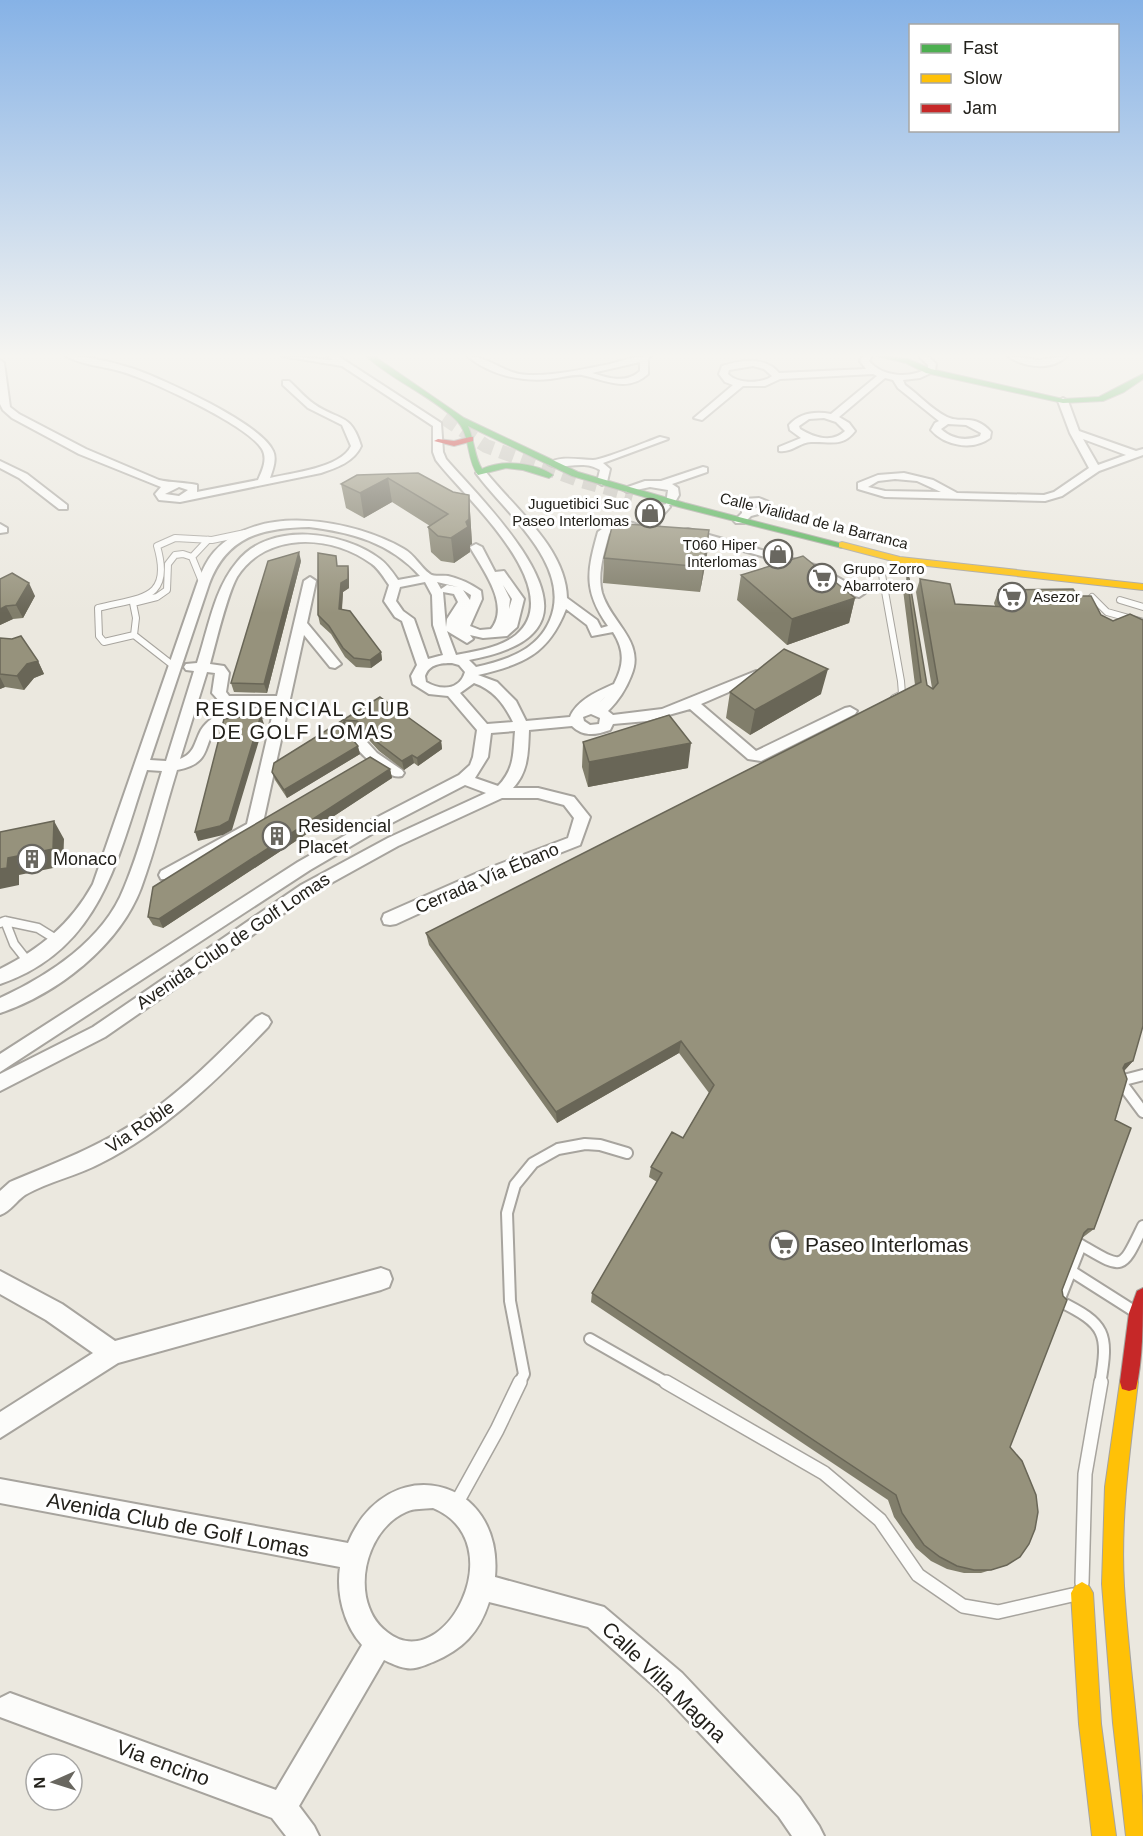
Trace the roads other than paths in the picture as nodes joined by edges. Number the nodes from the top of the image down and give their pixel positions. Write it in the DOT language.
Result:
graph roads {
  1 [pos="438,441"];
  2 [pos="44,442"];
  3 [pos="64,442"];
  4 [pos="261,442"];
  5 [pos="355,442"];
  6 [pos="442,442"];
  7 [pos="461,442"];
  8 [pos="471,442"];
  9 [pos="506,442"];
  10 [pos="655,442"];
  11 [pos="802,442"];
  12 [pos="1080,442"];
  13 [pos="1103,442"];
  14 [pos="783,449"];
  15 [pos="1140,453"];
  16 [pos="597,462"];
  17 [pos="0,464"];
  18 [pos="553,464"];
  19 [pos="1095,469"];
  20 [pos="703,470"];
  21 [pos="481,473"];
  22 [pos="263,481"];
  23 [pos="602,482"];
  24 [pos="664,483"];
  25 [pos="169,486"];
  26 [pos="193,487"];
  27 [pos="221,491"];
  28 [pos="630,492"];
  29 [pos="160,494"];
  30 [pos="955,496"];
  31 [pos="185,498"];
  32 [pos="670,506"];
  33 [pos="63,507"];
  34 [pos="744,517"];
  35 [pos="653,527"];
  36 [pos="252,532"];
  37 [pos="362,535"];
  38 [pos="208,540"];
  39 [pos="344,546"];
  40 [pos="476,547"];
  41 [pos="820,556"];
  42 [pos="192,557"];
  43 [pos="483,559"];
  44 [pos="876,568"];
  45 [pos="917,569"];
  46 [pos="428,579"];
  47 [pos="310,581"];
  48 [pos="203,584"];
  49 [pos="395,585"];
  50 [pos="1143,587"];
  51 [pos="437,591"];
  52 [pos="859,592"];
  53 [pos="1143,593"];
  54 [pos="1087,596"];
  55 [pos="1120,600"];
  56 [pos="131,601"];
  57 [pos="1143,603"];
  58 [pos="563,606"];
  59 [pos="1143,608"];
  60 [pos="438,614"];
  61 [pos="408,619"];
  62 [pos="1143,622"];
  63 [pos="300,623"];
  64 [pos="615,628"];
  65 [pos="596,633"];
  66 [pos="134,635"];
  67 [pos="605,646"];
  68 [pos="453,659"];
  69 [pos="335,664"];
  70 [pos="424,666"];
  71 [pos="176,667"];
  72 [pos="202,667"];
  73 [pos="472,675"];
  74 [pos="756,675"];
  75 [pos="619,687"];
  76 [pos="451,691"];
  77 [pos="882,704"];
  78 [pos="281,706"];
  79 [pos="696,707"];
  80 [pos="852,715"];
  81 [pos="576,718"];
  82 [pos="602,720"];
  83 [pos="522,726"];
  84 [pos="484,729"];
  85 [pos="352,734"];
  86 [pos="173,764"];
  87 [pos="762,764"];
  88 [pos="142,765"];
  89 [pos="397,773"];
  90 [pos="464,780"];
  91 [pos="500,794"];
  92 [pos="273,815"];
  93 [pos="254,827"];
  94 [pos="167,875"];
  95 [pos="390,919"];
  96 [pos="2,922"];
  97 [pos="59,941"];
  98 [pos="29,963"];
  99 [pos="0,977"];
  100 [pos="0,1006"];
  101 [pos="262,1022"];
  102 [pos="0,1064"];
  103 [pos="1143,1075"];
  104 [pos="0,1083"];
  105 [pos="1143,1112"];
  106 [pos="627,1153"];
  107 [pos="0,1205"];
  108 [pos="1143,1226"];
  109 [pos="1071,1271"];
  110 [pos="381,1279"];
  111 [pos="0,1282"];
  112 [pos="1143,1297"];
  113 [pos="1138,1313"];
  114 [pos="590,1339"];
  115 [pos="113,1353"];
  116 [pos="0,1426"];
  117 [pos="0,1491"];
  118 [pos="455,1506"];
  119 [pos="356,1557"];
  120 [pos="482,1587"];
  121 [pos="1098,1588"];
  122 [pos="378,1644"];
  123 [pos="10,1707"];
  124 [pos="282,1807"];
  125 [pos="304,1836"];
  126 [pos="808,1836"];
  127 [pos="1104,1836"];
  128 [pos="1138,1836"];
  1 -- 68 [label="street"];
  2 -- 29 [label="street"];
  3 -- 25 [label="street"];
  4 -- 22 [label="street"];
  5 -- 22 [label="street"];
  6 -- 7 [label="main road"];
  8 -- 21 [label="main road"];
  9 -- 18 [label="main road, Calle Vialidad de la Barranca"];
  10 -- 16 [label="street"];
  11 -- 14 [label="street"];
  12 -- 19 [label="street"];
  13 -- 15 [label="street"];
  15 -- 19 [label="street"];
  16 -- 18 [label="street"];
  16 -- 23 [label="street"];
  17 -- 33 [label="street"];
  18 -- 23 [label="main road, Calle Vialidad de la Barranca"];
  19 -- 30 [label="street"];
  20 -- 24 [label="street"];
  21 -- 32 [label="main road"];
  21 -- 58 [label="street"];
  22 -- 27 [label="street"];
  23 -- 28 [label="main road, Calle Vialidad de la Barranca"];
  24 -- 28 [label="street"];
  24 -- 32 [label="street"];
  25 -- 26 [label="street"];
  25 -- 29 [label="street"];
  26 -- 27 [label="street"];
  26 -- 31 [label="street"];
  27 -- 31 [label="street"];
  28 -- 32 [label="main road, Calle Vialidad de la Barranca"];
  29 -- 31 [label="street"];
  30 -- 30 [label="street"];
  32 -- 34 [label="main road, Calle Vialidad de la Barranca"];
  32 -- 35 [label="street"];
  32 -- 41 [label="main road, Calle Vialidad de la Barranca"];
  34 -- 34 [label="street"];
  34 -- 45 [label="main road, Calle Vialidad de la Barranca"];
  35 -- 52 [label="street"];
  35 -- 64 [label="street"];
  36 -- 37 [label="street"];
  36 -- 38 [label="lane"];
  36 -- 48 [label="street"];
  37 -- 39 [label="street"];
  37 -- 46 [label="street"];
  38 -- 42 [label="lane"];
  38 -- 56 [label="lane"];
  39 -- 49 [label="street"];
  39 -- 72 [label="street"];
  40 -- 43 [label="street"];
  42 -- 48 [label="lane"];
  42 -- 56 [label="lane"];
  43 -- 46 [label="street"];
  43 -- 51 [label="street"];
  44 -- 45 [label="main road, Calle Vialidad de la Barranca"];
  44 -- 77 [label="lane"];
  45 -- 50 [label="main road, Calle Vialidad de la Barranca"];
  45 -- 53 [label="main road"];
  46 -- 49 [label="street"];
  46 -- 51 [label="street"];
  47 -- 63 [label="street"];
  48 -- 71 [label="street"];
  49 -- 61 [label="street"];
  51 -- 60 [label="street"];
  54 -- 55 [label="main road"];
  54 -- 62 [label="lane"];
  55 -- 57 [label="main road"];
  55 -- 59 [label="lane"];
  56 -- 66 [label="lane"];
  56 -- 66 [label="lane"];
  58 -- 65 [label="street"];
  58 -- 73 [label="street"];
  60 -- 61 [label="street"];
  60 -- 68 [label="street"];
  61 -- 70 [label="street"];
  63 -- 69 [label="street"];
  63 -- 78 [label="street"];
  64 -- 65 [label="street"];
  64 -- 75 [label="street"];
  65 -- 67 [label="street"];
  66 -- 71 [label="lane"];
  68 -- 70 [label="street"];
  68 -- 73 [label="street"];
  70 -- 76 [label="street"];
  71 -- 72 [label="street"];
  71 -- 88 [label="street"];
  72 -- 78 [label="street"];
  72 -- 86 [label="street"];
  73 -- 76 [label="street"];
  73 -- 83 [label="street"];
  74 -- 79 [label="street"];
  75 -- 81 [label="street"];
  75 -- 82 [label="street"];
  76 -- 84 [label="street"];
  78 -- 86 [label="street"];
  78 -- 93 [label="street"];
  79 -- 80 [label="street"];
  79 -- 82 [label="street"];
  80 -- 87 [label="lane"];
  81 -- 82 [label="street"];
  81 -- 82 [label="street"];
  81 -- 83 [label="street"];
  83 -- 84 [label="street"];
  83 -- 91 [label="street"];
  84 -- 90 [label="street, Avenida Club de Golf Lomas"];
  85 -- 89 [label="street"];
  86 -- 88 [label="street"];
  86 -- 100 [label="street"];
  88 -- 97 [label="street"];
  90 -- 91 [label="street, Cerrada Vía Ébano"];
  90 -- 102 [label="street, Avenida Club de Golf Lomas"];
  91 -- 95 [label="street, Cerrada Vía Ébano"];
  91 -- 104 [label="street, Avenida Club de Golf Lomas"];
  92 -- 93 [label="street"];
  93 -- 94 [label="street"];
  96 -- 97 [label="lane"];
  96 -- 98 [label="lane"];
  97 -- 98 [label="street"];
  98 -- 99 [label="street"];
  101 -- 107 [label="street, Via Roble"];
  103 -- 105 [label="lane"];
  106 -- 118 [label="lane"];
  108 -- 109 [label="lane"];
  109 -- 113 [label="lane"];
  109 -- 121 [label="lane"];
  110 -- 115 [label="street"];
  111 -- 115 [label="street"];
  112 -- 113 [label="main road"];
  113 -- 121 [label="main road"];
  114 -- 121 [label="lane"];
  115 -- 116 [label="street"];
  117 -- 119 [label="street, Avenida Club de Golf Lomas"];
  118 -- 119 [label="street"];
  118 -- 120 [label="street"];
  119 -- 122 [label="street"];
  120 -- 122 [label="street"];
  120 -- 126 [label="street, Calle Villa Magna"];
  121 -- 127 [label="main road"];
  121 -- 128 [label="main road"];
  122 -- 124 [label="street"];
  123 -- 124 [label="street, Via encino"];
  124 -- 125 [label="street"];
}
